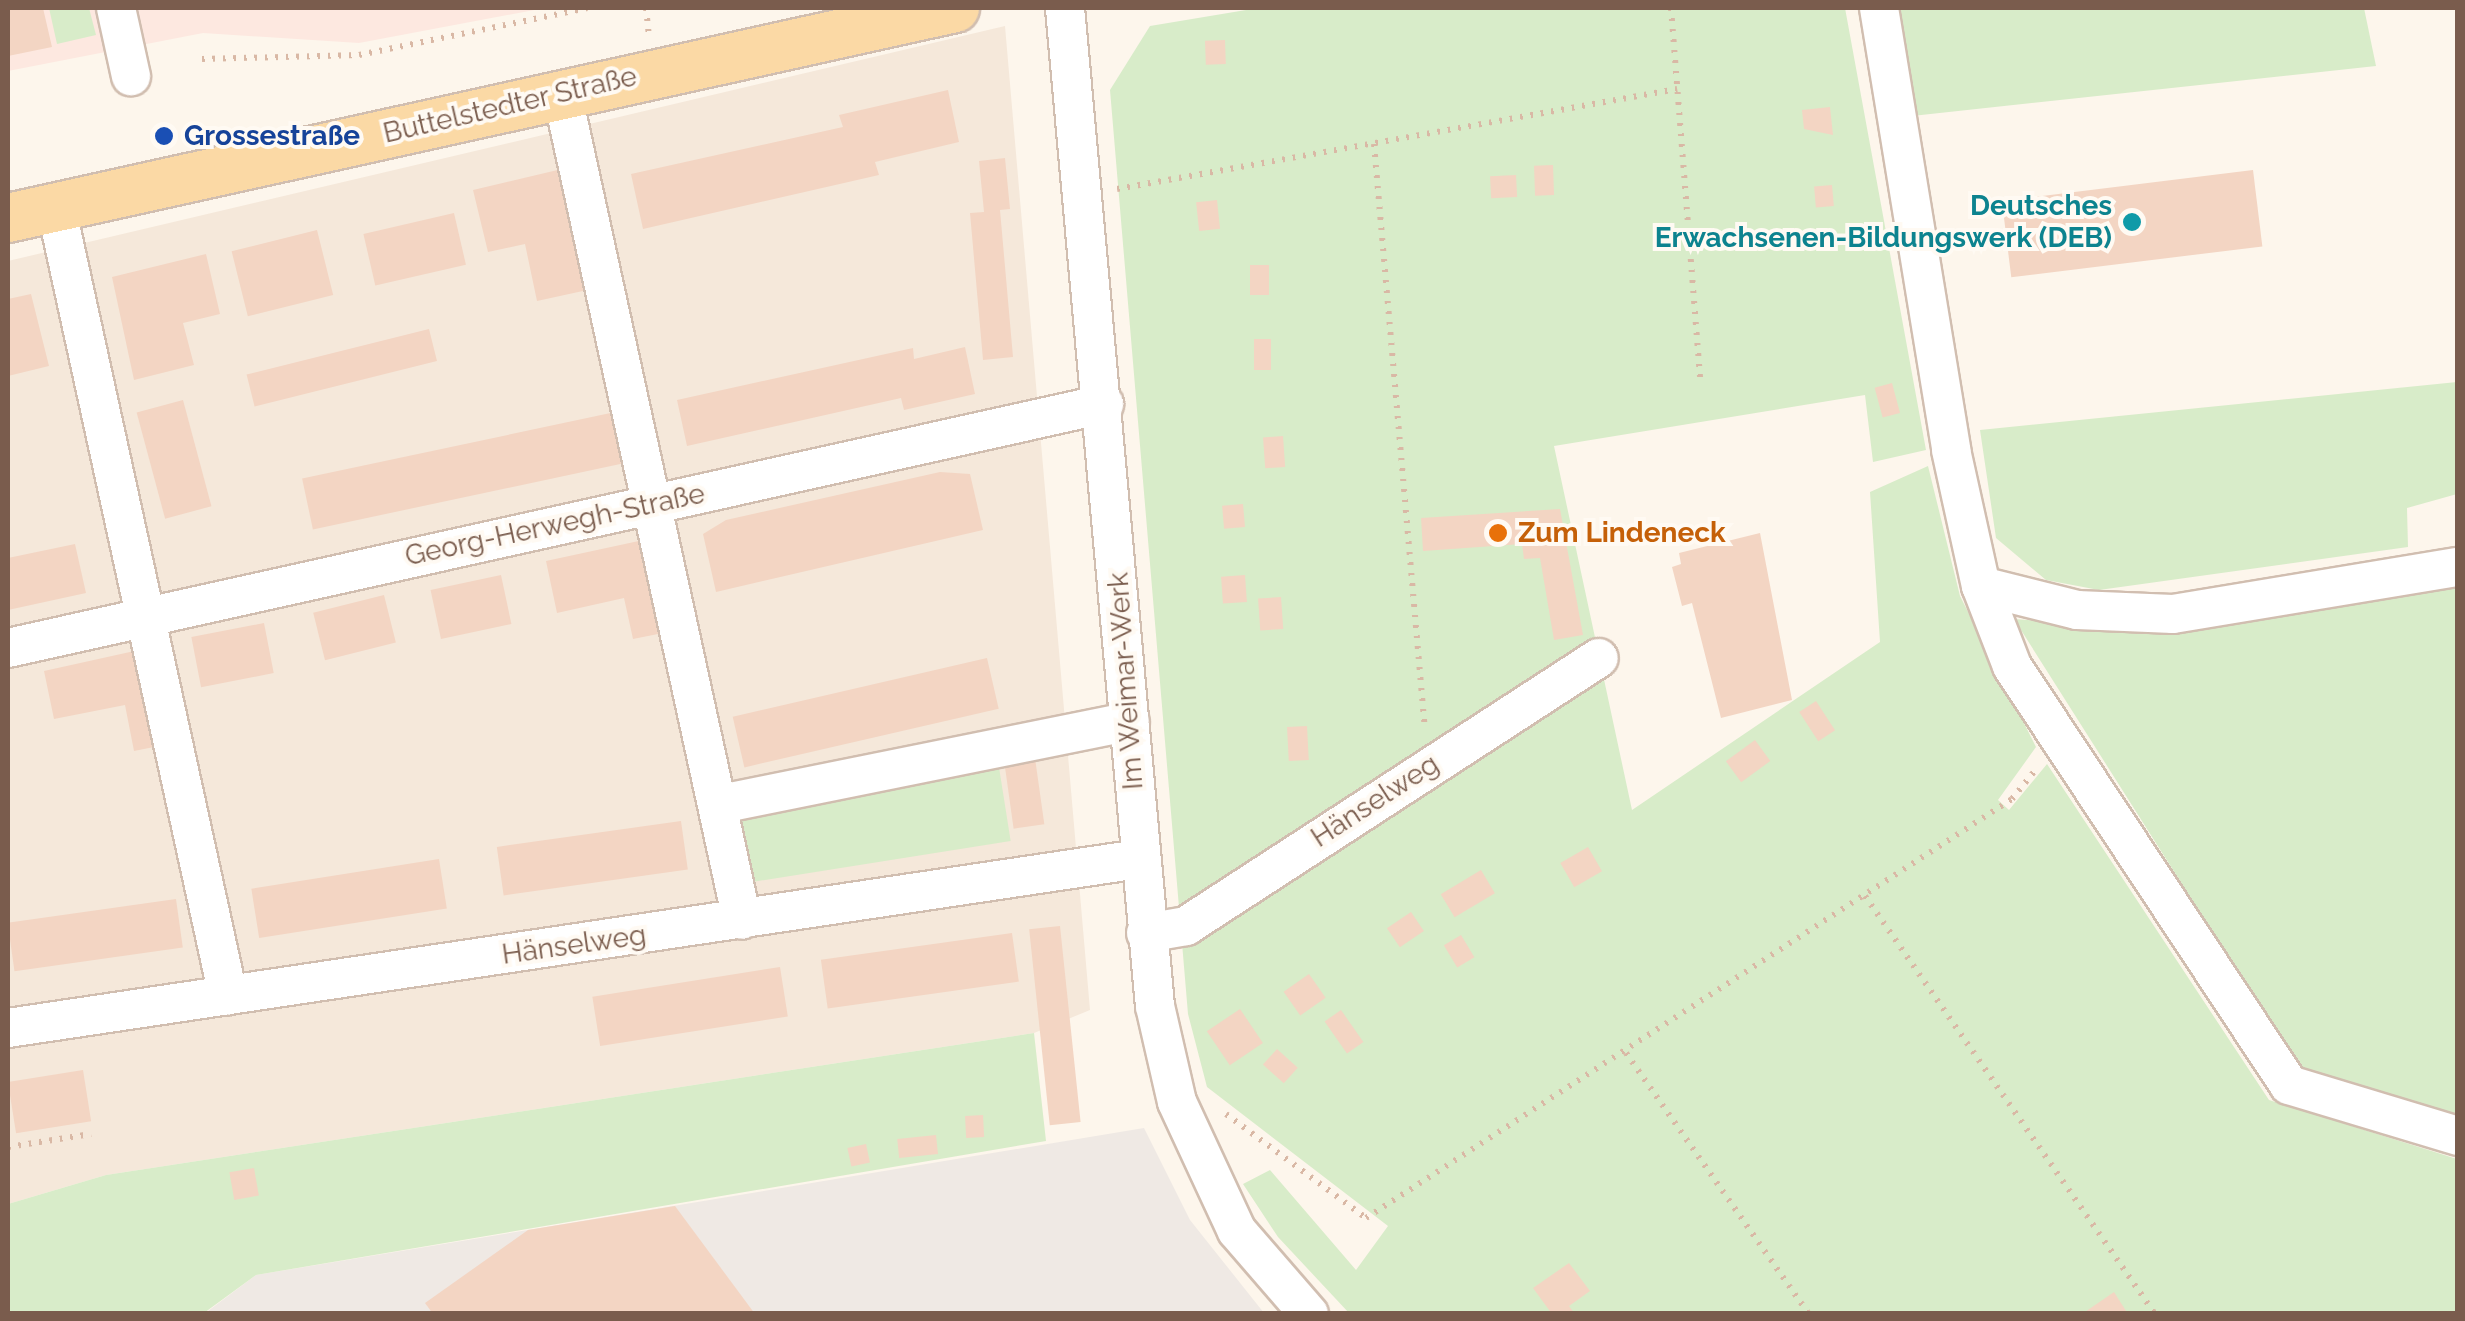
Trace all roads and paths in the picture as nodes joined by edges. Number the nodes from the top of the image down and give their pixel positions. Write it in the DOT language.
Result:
graph roads {
  1 [pos="116,8"];
  2 [pos="588,8"];
  3 [pos="955,8"];
  4 [pos="1064,8"];
  5 [pos="1670,8"];
  6 [pos="1879,8"];
  7 [pos="202,59"];
  8 [pos="131,76"];
  9 [pos="1677,90"];
  10 [pos="562,93"];
  11 [pos="1374,144"];
  12 [pos="1086,194"];
  13 [pos="56,208"];
  14 [pos="8,218"];
  15 [pos="1700,380"];
  16 [pos="1104,404"];
  17 [pos="650,504"];
  18 [pos="2458,567"];
  19 [pos="1981,586"];
  20 [pos="148,614"];
  21 [pos="8,648"];
  22 [pos="1600,658"];
  23 [pos="1130,721"];
  24 [pos="2056,738"];
  25 [pos="1428,766"];
  26 [pos="720,804"];
  27 [pos="1121,862"];
  28 [pos="1865,896"];
  29 [pos="742,920"];
  30 [pos="1146,933"];
  31 [pos="228,996"];
  32 [pos="8,1028"];
  33 [pos="1626,1052"];
  34 [pos="1178,1102"];
  35 [pos="92,1134"];
  36 [pos="2458,1136"];
  37 [pos="8,1147"];
  38 [pos="1309,1314"];
  39 [pos="1809,1314"];
  40 [pos="2155,1314"];
  1 -- 8 [label="street"];
  2 -- 7 [label="path"];
  3 -- 10 [label="main road, Buttelstedter Straße"];
  4 -- 12 [label="street, Im Weimar-Werk"];
  5 -- 9 [label="path"];
  6 -- 19 [label="street"];
  9 -- 11 [label="path"];
  9 -- 15 [label="path"];
  10 -- 13 [label="main road, Buttelstedter Straße"];
  10 -- 17 [label="street"];
  11 -- 12 [label="path"];
  11 -- 25 [label="path"];
  12 -- 16 [label="street, Im Weimar-Werk"];
  13 -- 14 [label="main road, Buttelstedter Straße"];
  13 -- 20 [label="street"];
  16 -- 17 [label="street, Georg-Herwegh-Straße"];
  16 -- 23 [label="street, Im Weimar-Werk"];
  17 -- 20 [label="street, Georg-Herwegh-Straße"];
  17 -- 26 [label="street"];
  18 -- 19 [label="street"];
  19 -- 24 [label="street"];
  20 -- 21 [label="street, Georg-Herwegh-Straße"];
  20 -- 31 [label="street"];
  22 -- 25 [label="street, Hänselweg"];
  23 -- 26 [label="street"];
  23 -- 27 [label="street, Im Weimar-Werk"];
  24 -- 28 [label="path"];
  24 -- 36 [label="street"];
  25 -- 30 [label="street, Hänselweg"];
  26 -- 29 [label="street"];
  27 -- 29 [label="street, Hänselweg"];
  27 -- 30 [label="street, Im Weimar-Werk"];
  28 -- 33 [label="path"];
  28 -- 40 [label="path"];
  29 -- 31 [label="street, Hänselweg"];
  30 -- 34 [label="street, Im Weimar-Werk"];
  31 -- 32 [label="street, Hänselweg"];
  33 -- 34 [label="path"];
  33 -- 39 [label="path"];
  34 -- 38 [label="street, Im Weimar-Werk"];
  35 -- 37 [label="path"];
}
